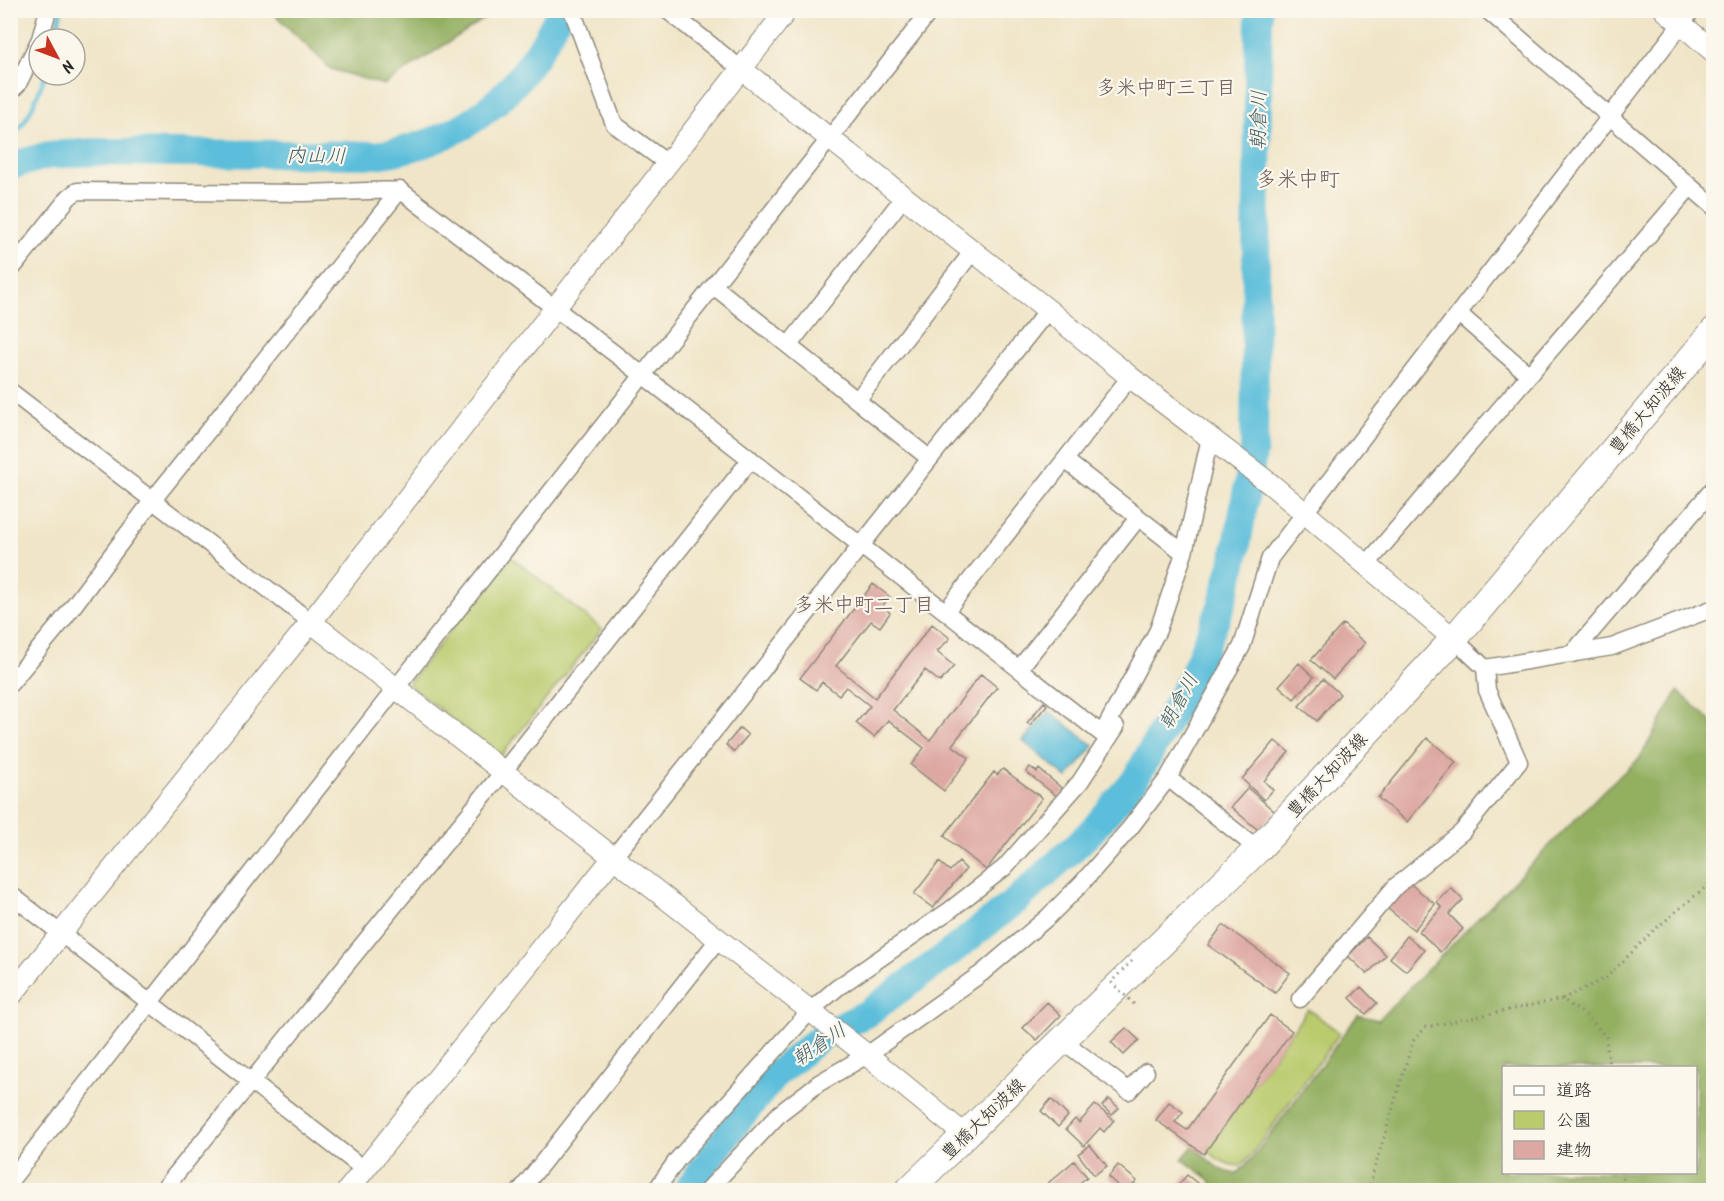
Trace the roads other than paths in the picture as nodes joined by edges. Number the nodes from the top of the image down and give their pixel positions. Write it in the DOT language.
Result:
graph roads {
  1 [pos="48,10"];
  2 [pos="572,10"];
  3 [pos="667,10"];
  4 [pos="787,10"];
  5 [pos="931,10"];
  6 [pos="1487,10"];
  7 [pos="1665,10"];
  8 [pos="1687,18"];
  9 [pos="43,27"];
  10 [pos="1713,52"];
  11 [pos="27,65"];
  12 [pos="741,69"];
  13 [pos="10,92"];
  14 [pos="1610,118"];
  15 [pos="830,140"];
  16 [pos="667,163"];
  17 [pos="1690,187"];
  18 [pos="400,190"];
  19 [pos="904,197"];
  20 [pos="1713,207"];
  21 [pos="974,251"];
  22 [pos="10,271"];
  23 [pos="715,287"];
  24 [pos="555,308"];
  25 [pos="1048,310"];
  26 [pos="1460,314"];
  27 [pos="1713,332"];
  28 [pos="789,345"];
  29 [pos="1528,374"];
  30 [pos="644,376"];
  31 [pos="1131,377"];
  32 [pos="10,391"];
  33 [pos="858,399"];
  34 [pos="1216,443"];
  35 [pos="929,458"];
  36 [pos="751,459"];
  37 [pos="1065,460"];
  38 [pos="1713,488"];
  39 [pos="152,501"];
  40 [pos="1306,513"];
  41 [pos="1138,518"];
  42 [pos="861,545"];
  43 [pos="1184,553"];
  44 [pos="1367,564"];
  45 [pos="1713,608"];
  46 [pos="946,611"];
  47 [pos="311,622"];
  48 [pos="1158,630"];
  49 [pos="1454,639"];
  50 [pos="1572,654"];
  51 [pos="1485,668"];
  52 [pos="1019,669"];
  53 [pos="10,684"];
  54 [pos="396,688"];
  55 [pos="503,772"];
  56 [pos="1168,778"];
  57 [pos="1258,849"];
  58 [pos="613,858"];
  59 [pos="10,894"];
  60 [pos="61,933"];
  61 [pos="718,940"];
  62 [pos="10,997"];
  63 [pos="1300,999"];
  64 [pos="149,1002"];
  65 [pos="812,1013"];
  66 [pos="1063,1041"];
  67 [pos="862,1052"];
  68 [pos="1146,1072"];
  69 [pos="253,1082"];
  70 [pos="966,1136"];
  71 [pos="364,1170"];
  72 [pos="10,1181"];
  73 [pos="163,1191"];
  74 [pos="348,1191"];
  75 [pos="521,1191"];
  76 [pos="656,1191"];
  77 [pos="708,1191"];
  78 [pos="909,1191"];
  1 -- 9 [label="street"];
  2 -- 16 [label="street"];
  3 -- 12 [label="street"];
  4 -- 12 [label="street"];
  5 -- 15 [label="street"];
  6 -- 14 [label="street"];
  7 -- 8 [label="street"];
  8 -- 10 [label="street"];
  8 -- 14 [label="street"];
  11 -- 13 [label="street"];
  12 -- 15 [label="street"];
  12 -- 16 [label="street"];
  14 -- 17 [label="street"];
  14 -- 26 [label="street"];
  15 -- 19 [label="street"];
  15 -- 23 [label="street"];
  16 -- 24 [label="street"];
  17 -- 20 [label="street"];
  17 -- 29 [label="street"];
  18 -- 22 [label="street"];
  18 -- 24 [label="street"];
  18 -- 39 [label="street"];
  19 -- 21 [label="street"];
  19 -- 28 [label="street"];
  21 -- 25 [label="street"];
  21 -- 33 [label="street"];
  23 -- 28 [label="street"];
  23 -- 30 [label="street"];
  24 -- 30 [label="street"];
  24 -- 47 [label="street"];
  25 -- 31 [label="street"];
  25 -- 35 [label="street"];
  26 -- 29 [label="street"];
  26 -- 40 [label="street"];
  27 -- 49 [label="main road, 豊橋大知波線"];
  28 -- 33 [label="street"];
  29 -- 44 [label="street"];
  30 -- 36 [label="street"];
  30 -- 54 [label="street"];
  31 -- 34 [label="street"];
  31 -- 37 [label="street"];
  32 -- 39 [label="street"];
  33 -- 35 [label="street"];
  34 -- 40 [label="street"];
  34 -- 43 [label="street"];
  35 -- 42 [label="street"];
  36 -- 42 [label="street"];
  36 -- 55 [label="street"];
  37 -- 41 [label="street"];
  37 -- 46 [label="street"];
  38 -- 50 [label="street"];
  39 -- 47 [label="street"];
  39 -- 53 [label="street"];
  40 -- 44 [label="street"];
  40 -- 56 [label="street"];
  41 -- 43 [label="street"];
  41 -- 52 [label="street"];
  42 -- 46 [label="street"];
  42 -- 58 [label="street"];
  43 -- 48 [label="street"];
  44 -- 49 [label="street"];
  45 -- 50 [label="street"];
  46 -- 52 [label="street"];
  47 -- 54 [label="street"];
  47 -- 60 [label="street"];
  48 -- 52 [label="street"];
  48 -- 65 [label="street"];
  49 -- 51 [label="street"];
  49 -- 57 [label="main road, 豊橋大知波線"];
  50 -- 51 [label="street"];
  51 -- 63 [label="street"];
  54 -- 55 [label="street"];
  54 -- 64 [label="street"];
  55 -- 58 [label="street"];
  55 -- 69 [label="street"];
  56 -- 57 [label="street"];
  56 -- 67 [label="street"];
  57 -- 66 [label="main road, 豊橋大知波線"];
  58 -- 61 [label="street"];
  58 -- 71 [label="street"];
  59 -- 60 [label="street"];
  60 -- 62 [label="street"];
  60 -- 64 [label="street"];
  61 -- 65 [label="street"];
  61 -- 75 [label="street"];
  64 -- 69 [label="street"];
  64 -- 72 [label="street"];
  65 -- 67 [label="street"];
  65 -- 76 [label="street"];
  66 -- 68 [label="street"];
  66 -- 70 [label="main road, 豊橋大知波線"];
  67 -- 70 [label="street"];
  67 -- 77 [label="street"];
  69 -- 71 [label="street"];
  69 -- 73 [label="street"];
  70 -- 78 [label="main road, 豊橋大知波線"];
  71 -- 74 [label="street"];
}
